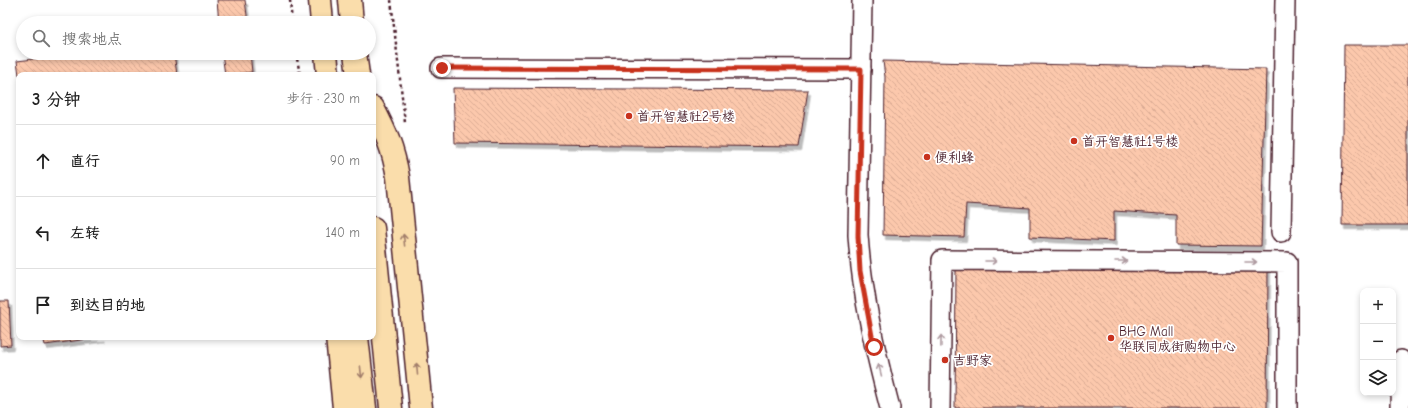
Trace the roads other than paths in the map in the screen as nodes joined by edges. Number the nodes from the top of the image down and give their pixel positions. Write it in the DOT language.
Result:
graph roads {
  1 [pos="320,0"];
  2 [pos="350,0"];
  3 [pos="862,0"];
  4 [pos="1285,0"];
  5 [pos="321,16"];
  6 [pos="351,16"];
  7 [pos="442,68"];
  8 [pos="861,69"];
  9 [pos="376,114"];
  10 [pos="1281,232"];
  11 [pos="376,258"];
  12 [pos="337,340"];
  13 [pos="357,340"];
  14 [pos="1401,360"];
  15 [pos="344,408"];
  16 [pos="365,408"];
  17 [pos="391,408"];
  18 [pos="421,408"];
  19 [pos="890,408"];
  20 [pos="940,408"];
  21 [pos="1287,408"];
  22 [pos="1400,408"];
  1 -- 5 [label="main road"];
  2 -- 6 [label="main road"];
  3 -- 8 [label="lane"];
  4 -- 10 [label="lane"];
  7 -- 8 [label="lane"];
  19 -- 8 [label="lane, one-way"];
  18 -- 9 [label="main road, one-way"];
  11 -- 17 [label="main road"];
  12 -- 15 [label="main road"];
  13 -- 16 [label="main road, one-way"];
  14 -- 22 [label="lane"];
  20 -- 21 [label="lane, one-way"];
}
